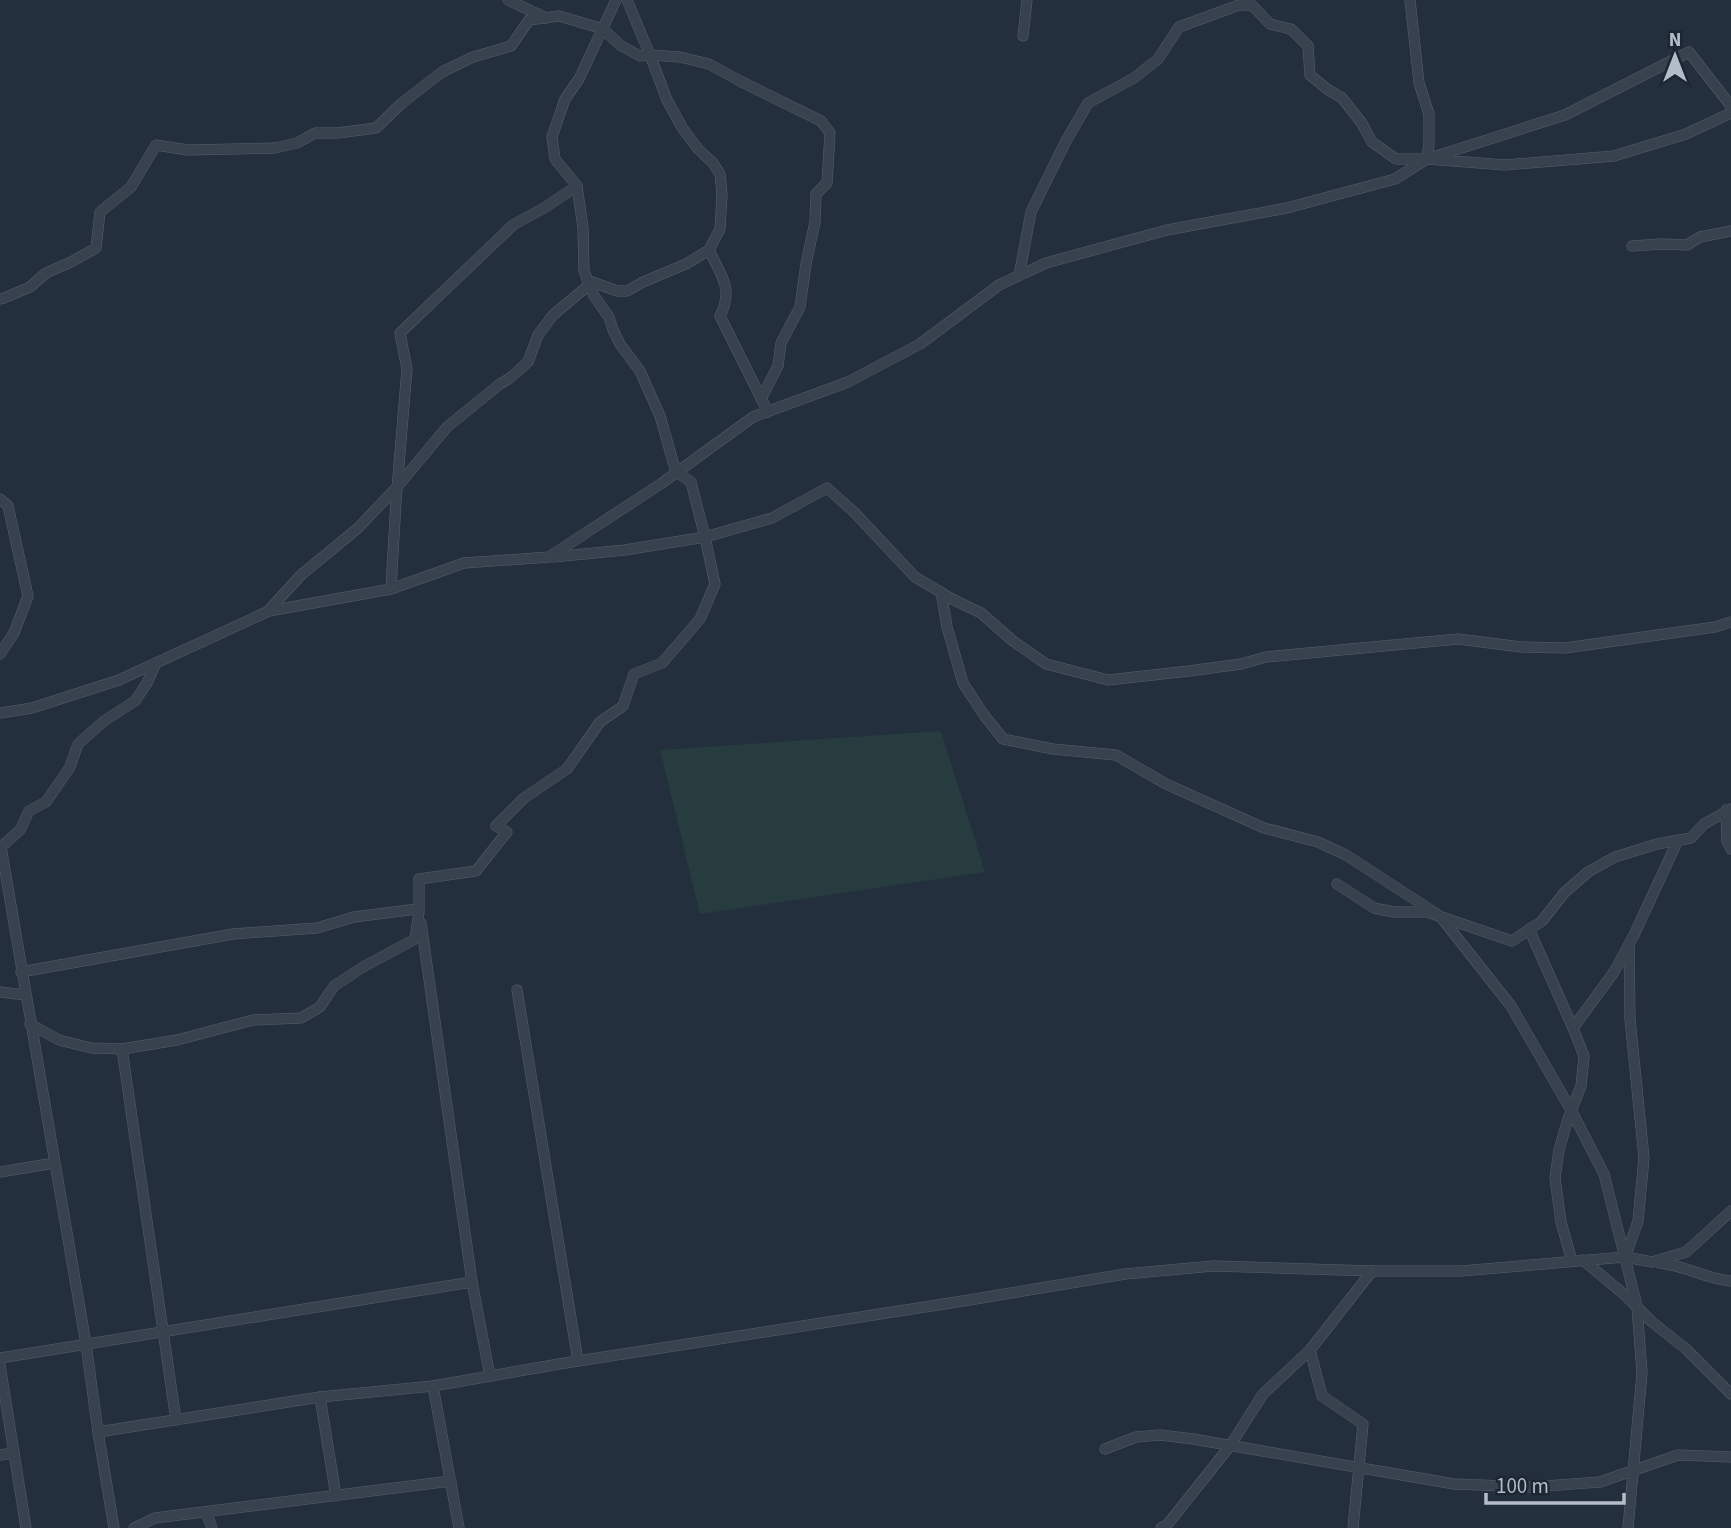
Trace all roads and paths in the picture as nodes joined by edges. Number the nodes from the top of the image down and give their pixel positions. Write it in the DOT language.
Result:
graph roads {
  1 [pos="508,0"];
  2 [pos="616,0"];
  3 [pos="627,0"];
  4 [pos="1027,0"];
  5 [pos="1410,0"];
  6 [pos="1249,3"];
  7 [pos="547,18"];
  8 [pos="603,29"];
  9 [pos="1023,36"];
  10 [pos="650,55"];
  11 [pos="1731,106"];
  12 [pos="1731,113"];
  13 [pos="1427,159"];
  14 [pos="577,186"];
  15 [pos="1731,231"];
  16 [pos="1632,246"];
  17 [pos="709,250"];
  18 [pos="1018,276"];
  19 [pos="588,282"];
  20 [pos="0,299"];
  21 [pos="761,398"];
  22 [pos="768,412"];
  23 [pos="676,472"];
  24 [pos="397,487"];
  25 [pos="0,499"];
  26 [pos="705,537"];
  27 [pos="549,557"];
  28 [pos="391,589"];
  29 [pos="941,592"];
  30 [pos="269,611"];
  31 [pos="1731,622"];
  32 [pos="0,654"];
  33 [pos="156,663"];
  34 [pos="0,713"];
  35 [pos="1729,810"];
  36 [pos="1678,840"];
  37 [pos="0,847"];
  38 [pos="1731,849"];
  39 [pos="411,873"];
  40 [pos="1337,884"];
  41 [pos="418,911"];
  42 [pos="1440,916"];
  43 [pos="1529,929"];
  44 [pos="1629,943"];
  45 [pos="21,972"];
  46 [pos="517,990"];
  47 [pos="0,992"];
  48 [pos="25,995"];
  49 [pos="30,1024"];
  50 [pos="1573,1028"];
  51 [pos="122,1049"];
  52 [pos="1572,1110"];
  53 [pos="54,1163"];
  54 [pos="0,1172"];
  55 [pos="1731,1211"];
  56 [pos="1625,1256"];
  57 [pos="1583,1260"];
  58 [pos="1572,1261"];
  59 [pos="1652,1262"];
  60 [pos="1372,1271"];
  61 [pos="1731,1281"];
  62 [pos="472,1282"];
  63 [pos="1637,1306"];
  64 [pos="162,1331"];
  65 [pos="86,1344"];
  66 [pos="1310,1350"];
  67 [pos="0,1358"];
  68 [pos="578,1361"];
  69 [pos="0,1365"];
  70 [pos="490,1376"];
  71 [pos="433,1386"];
  72 [pos="1731,1394"];
  73 [pos="320,1397"];
  74 [pos="176,1420"];
  75 [pos="98,1432"];
  76 [pos="1230,1446"];
  77 [pos="1105,1449"];
  78 [pos="14,1453"];
  79 [pos="0,1455"];
  80 [pos="1731,1457"];
  81 [pos="1358,1468"];
  82 [pos="1634,1471"];
  83 [pos="451,1481"];
  84 [pos="335,1496"];
  85 [pos="206,1512"];
  86 [pos="26,1528"];
  87 [pos="114,1528"];
  88 [pos="134,1528"];
  89 [pos="212,1528"];
  90 [pos="459,1528"];
  91 [pos="1161,1528"];
  92 [pos="1353,1528"];
  93 [pos="1628,1528"];
  1 -- 7 [label="street"];
  2 -- 8 [label="street"];
  3 -- 10 [label="street"];
  4 -- 9 [label="street"];
  5 -- 13 [label="street"];
  6 -- 13 [label="street"];
  6 -- 18 [label="street"];
  7 -- 8 [label="street"];
  7 -- 20 [label="street"];
  8 -- 10 [label="street"];
  8 -- 14 [label="street"];
  10 -- 17 [label="street"];
  10 -- 21 [label="street"];
  11 -- 13 [label="street"];
  12 -- 13 [label="street"];
  13 -- 18 [label="street"];
  14 -- 19 [label="street"];
  14 -- 24 [label="street"];
  15 -- 16 [label="street"];
  17 -- 19 [label="street"];
  17 -- 21 [label="street"];
  18 -- 22 [label="street"];
  19 -- 23 [label="street"];
  19 -- 24 [label="street"];
  21 -- 22 [label="street"];
  22 -- 23 [label="street"];
  23 -- 26 [label="street"];
  23 -- 27 [label="street"];
  24 -- 28 [label="street"];
  24 -- 30 [label="street"];
  25 -- 32 [label="street"];
  26 -- 27 [label="street"];
  26 -- 29 [label="street"];
  26 -- 41 [label="street"];
  27 -- 28 [label="street"];
  28 -- 30 [label="street"];
  29 -- 31 [label="street"];
  29 -- 42 [label="street"];
  30 -- 33 [label="street"];
  33 -- 34 [label="street"];
  33 -- 37 [label="street"];
  35 -- 36 [label="street"];
  35 -- 38 [label="street"];
  36 -- 43 [label="street"];
  36 -- 44 [label="street"];
  37 -- 45 [label="street"];
  39 -- 41 [label="street"];
  40 -- 42 [label="street"];
  41 -- 45 [label="street"];
  41 -- 51 [label="street"];
  41 -- 62 [label="street"];
  42 -- 43 [label="street"];
  42 -- 52 [label="street"];
  43 -- 50 [label="street"];
  44 -- 50 [label="street"];
  44 -- 56 [label="street"];
  45 -- 48 [label="street"];
  46 -- 68 [label="street"];
  47 -- 48 [label="street"];
  48 -- 49 [label="street"];
  49 -- 51 [label="street"];
  49 -- 53 [label="street"];
  50 -- 52 [label="street"];
  51 -- 64 [label="street"];
  52 -- 56 [label="street"];
  52 -- 58 [label="street"];
  53 -- 54 [label="street"];
  53 -- 65 [label="street"];
  55 -- 59 [label="street"];
  56 -- 57 [label="street"];
  56 -- 59 [label="street"];
  56 -- 63 [label="street"];
  57 -- 58 [label="street"];
  57 -- 63 [label="street"];
  58 -- 60 [label="street"];
  59 -- 61 [label="street"];
  60 -- 66 [label="street"];
  60 -- 68 [label="street"];
  62 -- 64 [label="street"];
  62 -- 70 [label="street"];
  63 -- 72 [label="street"];
  63 -- 82 [label="street"];
  64 -- 65 [label="street"];
  64 -- 74 [label="street"];
  65 -- 67 [label="street"];
  65 -- 75 [label="street"];
  66 -- 76 [label="street"];
  66 -- 81 [label="street"];
  68 -- 70 [label="street"];
  69 -- 78 [label="street"];
  70 -- 71 [label="street"];
  71 -- 73 [label="street"];
  71 -- 83 [label="street"];
  73 -- 74 [label="street"];
  73 -- 84 [label="street"];
  74 -- 75 [label="street"];
  75 -- 87 [label="street"];
  76 -- 77 [label="street"];
  76 -- 81 [label="street"];
  76 -- 91 [label="street"];
  78 -- 79 [label="street"];
  78 -- 86 [label="street"];
  80 -- 82 [label="street"];
  81 -- 82 [label="street"];
  81 -- 92 [label="street"];
  82 -- 93 [label="street"];
  83 -- 84 [label="street"];
  83 -- 90 [label="street"];
  84 -- 85 [label="street"];
  85 -- 88 [label="street"];
  85 -- 89 [label="street"];
}
